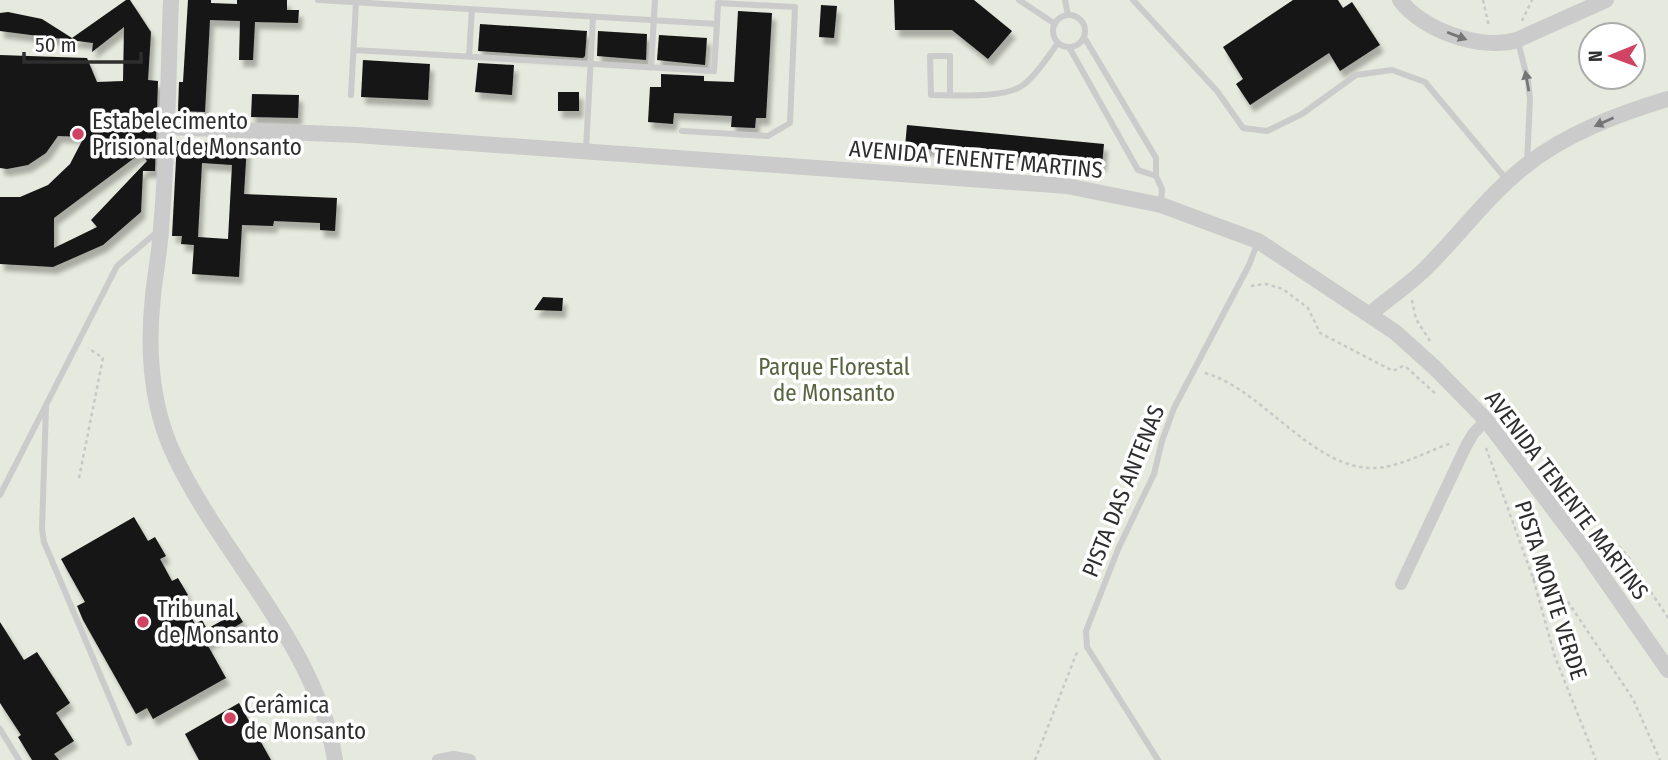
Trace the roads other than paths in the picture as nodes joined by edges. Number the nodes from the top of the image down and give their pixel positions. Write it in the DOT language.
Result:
graph roads {
  1 [pos="171,0"];
  2 [pos="317,0"];
  3 [pos="655,0"];
  4 [pos="1019,0"];
  5 [pos="1065,0"];
  6 [pos="1133,0"];
  7 [pos="1400,0"];
  8 [pos="1606,0"];
  9 [pos="356,3"];
  10 [pos="472,10"];
  11 [pos="1068,15"];
  12 [pos="593,17"];
  13 [pos="654,20"];
  14 [pos="717,24"];
  15 [pos="1055,24"];
  16 [pos="1084,37"];
  17 [pos="1517,40"];
  18 [pos="1058,43"];
  19 [pos="1069,47"];
  20 [pos="354,50"];
  21 [pos="469,56"];
  22 [pos="590,63"];
  23 [pos="651,67"];
  24 [pos="351,95"];
  25 [pos="950,95"];
  26 [pos="1668,99"];
  27 [pos="166,127"];
  28 [pos="682,131"];
  29 [pos="586,151"];
  30 [pos="1528,168"];
  31 [pos="1156,176"];
  32 [pos="1508,180"];
  33 [pos="1161,205"];
  34 [pos="162,229"];
  35 [pos="1258,241"];
  36 [pos="1370,314"];
  37 [pos="46,407"];
  38 [pos="1486,420"];
  39 [pos="0,495"];
  40 [pos="1401,584"];
  41 [pos="1668,670"];
  42 [pos="0,729"];
  43 [pos="129,743"];
  44 [pos="19,760"];
  45 [pos="335,760"];
  46 [pos="438,760"];
  47 [pos="470,760"];
  48 [pos="1158,760"];
  1 -- 27 [label="street"];
  2 -- 9 [label="lane"];
  3 -- 13 [label="lane"];
  4 -- 15 [label="lane"];
  5 -- 11 [label="lane"];
  6 -- 32 [label="lane"];
  7 -- 17 [label="street, one-way"];
  8 -- 17 [label="street"];
  9 -- 10 [label="lane"];
  9 -- 20 [label="lane"];
  10 -- 12 [label="lane"];
  10 -- 21 [label="lane"];
  11 -- 15 [label="lane"];
  11 -- 16 [label="lane"];
  12 -- 13 [label="lane"];
  12 -- 22 [label="lane"];
  13 -- 14 [label="lane"];
  13 -- 23 [label="lane"];
  14 -- 23 [label="lane"];
  14 -- 28 [label="lane"];
  15 -- 18 [label="lane"];
  16 -- 19 [label="lane"];
  16 -- 31 [label="lane"];
  30 -- 17 [label="lane, one-way"];
  18 -- 19 [label="lane"];
  18 -- 25 [label="lane"];
  19 -- 31 [label="lane"];
  20 -- 21 [label="lane"];
  20 -- 24 [label="lane"];
  21 -- 22 [label="lane"];
  22 -- 23 [label="lane"];
  22 -- 29 [label="lane"];
  25 -- 25 [label="lane"];
  26 -- 30 [label="street, one-way"];
  27 -- 29 [label="street, AVENIDA TENENTE MARTINS"];
  27 -- 34 [label="street"];
  29 -- 33 [label="street, AVENIDA TENENTE MARTINS"];
  30 -- 32 [label="street"];
  31 -- 33 [label="lane"];
  32 -- 36 [label="street"];
  33 -- 35 [label="street, AVENIDA TENENTE MARTINS"];
  34 -- 37 [label="lane"];
  34 -- 45 [label="street"];
  35 -- 36 [label="street, AVENIDA TENENTE MARTINS"];
  35 -- 48 [label="lane, PISTA DAS ANTENAS"];
  36 -- 38 [label="street, AVENIDA TENENTE MARTINS"];
  37 -- 39 [label="lane"];
  37 -- 43 [label="lane"];
  38 -- 40 [label="street"];
  38 -- 41 [label="street, AVENIDA TENENTE MARTINS"];
  42 -- 44 [label="lane"];
  46 -- 47 [label="street"];
}
